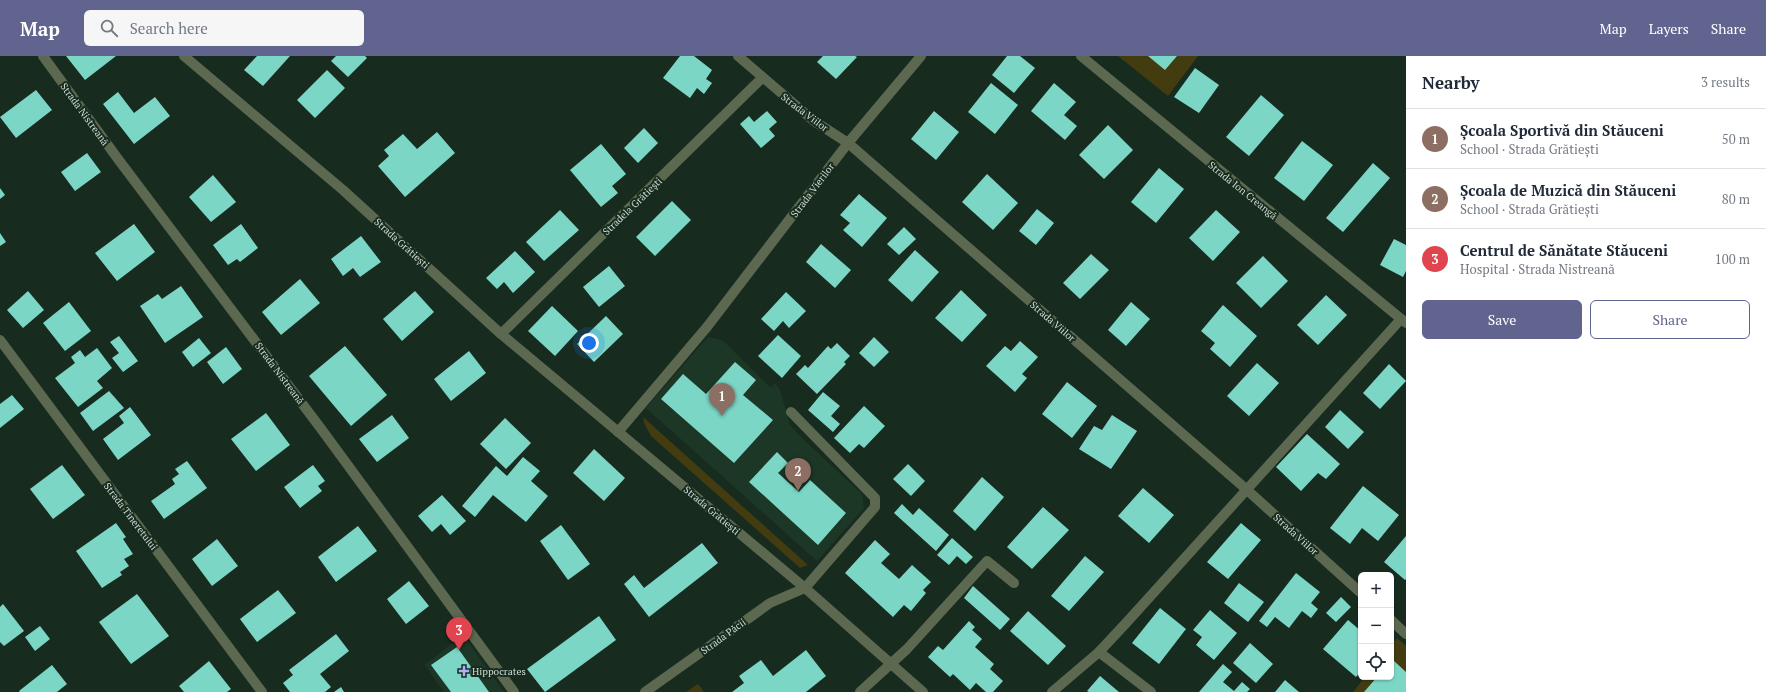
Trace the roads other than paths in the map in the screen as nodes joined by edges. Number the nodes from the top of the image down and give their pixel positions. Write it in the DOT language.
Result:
graph roads {
  1 [pos="43,56"];
  2 [pos="184,56"];
  3 [pos="738,56"];
  4 [pos="921,56"];
  5 [pos="1081,56"];
  6 [pos="762,78"];
  7 [pos="848,142"];
  8 [pos="1403,321"];
  9 [pos="501,334"];
  10 [pos="0,340"];
  11 [pos="791,412"];
  12 [pos="618,432"];
  13 [pos="1246,490"];
  14 [pos="1014,583"];
  15 [pos="805,588"];
  16 [pos="1358,590"];
  17 [pos="1394,623"];
  18 [pos="1406,634"];
  19 [pos="1099,652"];
  20 [pos="890,663"];
  21 [pos="262,692"];
  22 [pos="514,692"];
  23 [pos="645,692"];
  24 [pos="860,692"];
  25 [pos="923,692"];
  26 [pos="1052,692"];
  27 [pos="1151,692"];
  1 -- 22 [label="street, Strada Nistreană"];
  2 -- 9 [label="street, Strada Grătiești"];
  3 -- 6 [label="street, Strada Viilor"];
  4 -- 7 [label="street, Strada Vierilor"];
  5 -- 8 [label="street, Strada Ion Creangă"];
  6 -- 7 [label="street, Strada Viilor"];
  6 -- 9 [label="street, Stradela Grătiești"];
  7 -- 12 [label="street, Strada Vierilor"];
  7 -- 13 [label="street, Strada Viilor"];
  8 -- 13 [label="street"];
  9 -- 12 [label="street, Strada Grătiești"];
  10 -- 21 [label="street, Strada Tineretului"];
  11 -- 15 [label="street"];
  12 -- 15 [label="street, Strada Grătiești"];
  13 -- 16 [label="street, Strada Viilor"];
  13 -- 19 [label="street"];
  14 -- 20 [label="street"];
  15 -- 20 [label="street, Strada Grătiești"];
  15 -- 23 [label="street, Strada Păcii"];
  17 -- 18 [label="street"];
  19 -- 26 [label="street"];
  19 -- 27 [label="street"];
  20 -- 24 [label="street"];
  20 -- 25 [label="street, Strada Grătiești"];
}
